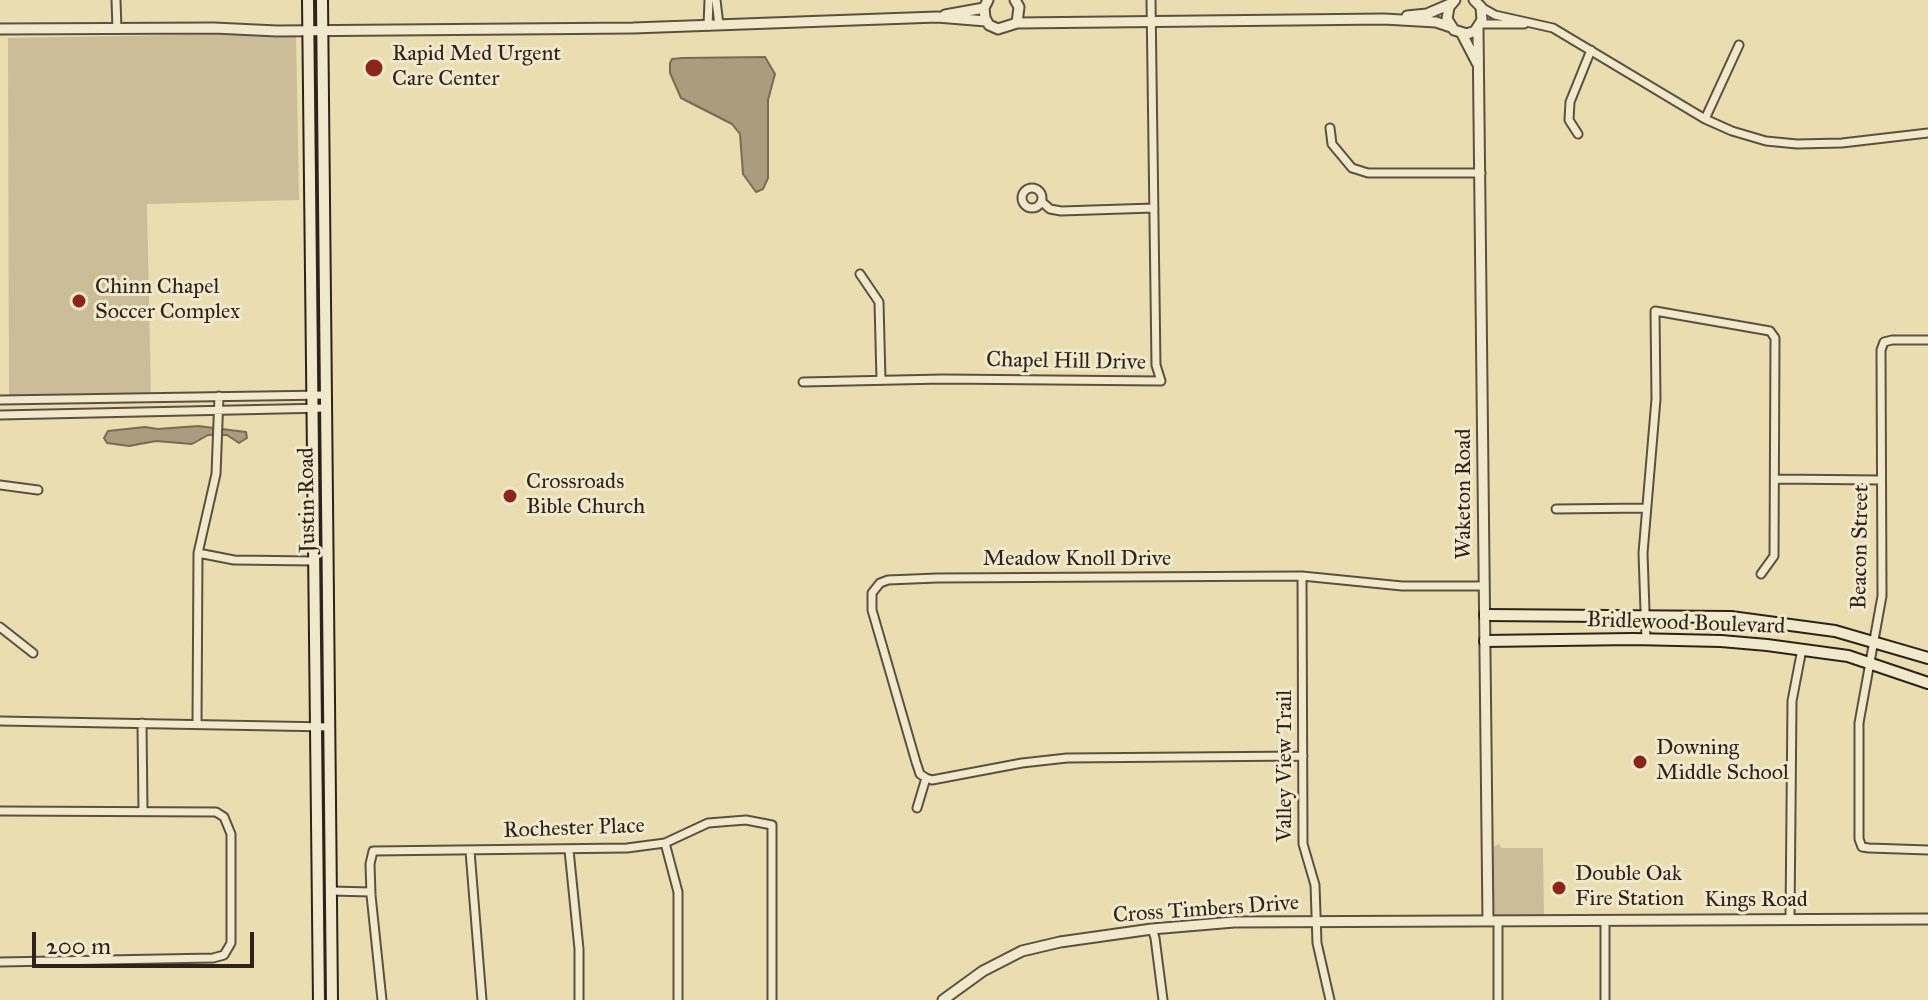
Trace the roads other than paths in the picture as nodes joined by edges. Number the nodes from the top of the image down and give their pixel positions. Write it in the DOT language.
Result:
graph roads {
  1 [pos="116,0"];
  2 [pos="308,0"];
  3 [pos="322,0"];
  4 [pos="709,0"];
  5 [pos="716,0"];
  6 [pos="1151,0"];
  7 [pos="1453,2"];
  8 [pos="1477,3"];
  9 [pos="986,4"];
  10 [pos="1017,4"];
  11 [pos="937,17"];
  12 [pos="1384,19"];
  13 [pos="986,21"];
  14 [pos="1153,21"];
  15 [pos="1059,22"];
  16 [pos="1534,22"];
  17 [pos="1017,23"];
  18 [pos="714,26"];
  19 [pos="1479,26"];
  20 [pos="1451,27"];
  21 [pos="0,29"];
  22 [pos="117,29"];
  23 [pos="323,30"];
  24 [pos="309,31"];
  25 [pos="1462,34"];
  26 [pos="1739,45"];
  27 [pos="1591,50"];
  28 [pos="1479,66"];
  29 [pos="1705,119"];
  30 [pos="1330,128"];
  31 [pos="1928,133"];
  32 [pos="1578,134"];
  33 [pos="1481,173"];
  34 [pos="1042,202"];
  35 [pos="1154,208"];
  36 [pos="860,274"];
  37 [pos="1928,340"];
  38 [pos="881,380"];
  39 [pos="803,382"];
  40 [pos="326,395"];
  41 [pos="219,396"];
  42 [pos="313,396"];
  43 [pos="0,400"];
  44 [pos="313,408"];
  45 [pos="327,408"];
  46 [pos="217,411"];
  47 [pos="0,415"];
  48 [pos="1776,479"];
  49 [pos="1880,480"];
  50 [pos="0,485"];
  51 [pos="38,490"];
  52 [pos="1646,508"];
  53 [pos="1556,509"];
  54 [pos="198,553"];
  55 [pos="314,561"];
  56 [pos="1761,574"];
  57 [pos="1302,576"];
  58 [pos="1483,586"];
  59 [pos="1485,615"];
  60 [pos="1646,617"];
  61 [pos="0,627"];
  62 [pos="1646,639"];
  63 [pos="1485,641"];
  64 [pos="1875,641"];
  65 [pos="1802,649"];
  66 [pos="33,653"];
  67 [pos="1928,658"];
  68 [pos="1870,662"];
  69 [pos="1928,683"];
  70 [pos="0,721"];
  71 [pos="142,723"];
  72 [pos="197,724"];
  73 [pos="315,727"];
  74 [pos="330,727"];
  75 [pos="1303,756"];
  76 [pos="926,778"];
  77 [pos="917,808"];
  78 [pos="0,811"];
  79 [pos="143,811"];
  80 [pos="665,843"];
  81 [pos="569,850"];
  82 [pos="1928,850"];
  83 [pos="470,851"];
  84 [pos="331,891"];
  85 [pos="371,892"];
  86 [pos="1790,919"];
  87 [pos="1928,919"];
  88 [pos="1493,921"];
  89 [pos="1605,921"];
  90 [pos="1317,922"];
  91 [pos="1152,929"];
  92 [pos="0,962"];
  93 [pos="319,1000"];
  94 [pos="332,1000"];
  95 [pos="382,1000"];
  96 [pos="482,1000"];
  97 [pos="579,1000"];
  98 [pos="678,1000"];
  99 [pos="772,1000"];
  100 [pos="943,1000"];
  101 [pos="1163,1000"];
  102 [pos="1330,1000"];
  103 [pos="1498,1000"];
  104 [pos="1605,1000"];
  1 -- 22 [label="street"];
  2 -- 24 [label="main road, Justin Road"];
  3 -- 23 [label="main road, Justin Road"];
  4 -- 18 [label="street"];
  5 -- 18 [label="street"];
  6 -- 14 [label="street, Chapel Hill Drive"];
  7 -- 12 [label="street"];
  7 -- 20 [label="street"];
  8 -- 16 [label="street"];
  8 -- 19 [label="street, Waketon Road"];
  9 -- 11 [label="street"];
  9 -- 13 [label="street"];
  10 -- 15 [label="street"];
  10 -- 17 [label="street"];
  11 -- 13 [label="street"];
  11 -- 18 [label="street"];
  12 -- 14 [label="street"];
  12 -- 20 [label="street"];
  13 -- 17 [label="street"];
  14 -- 15 [label="street"];
  14 -- 35 [label="street, Chapel Hill Drive"];
  15 -- 17 [label="street"];
  16 -- 19 [label="street"];
  16 -- 27 [label="street"];
  18 -- 23 [label="street"];
  19 -- 25 [label="street"];
  19 -- 28 [label="street, Waketon Road"];
  20 -- 25 [label="street"];
  21 -- 22 [label="street"];
  22 -- 24 [label="street"];
  23 -- 24 [label="street"];
  23 -- 40 [label="main road, Justin Road"];
  24 -- 42 [label="main road, Justin Road"];
  25 -- 28 [label="street, Waketon Road"];
  26 -- 29 [label="street"];
  27 -- 29 [label="street"];
  27 -- 32 [label="street"];
  28 -- 33 [label="street, Waketon Road"];
  29 -- 31 [label="street"];
  30 -- 33 [label="street"];
  33 -- 58 [label="street, Waketon Road"];
  34 -- 35 [label="street"];
  35 -- 38 [label="street, Chapel Hill Drive"];
  36 -- 38 [label="street"];
  37 -- 49 [label="street, Beacon Street"];
  38 -- 39 [label="street, Chapel Hill Drive"];
  40 -- 42 [label="street"];
  40 -- 45 [label="main road, Justin Road"];
  41 -- 42 [label="street"];
  41 -- 43 [label="street"];
  41 -- 46 [label="street"];
  42 -- 44 [label="main road, Justin Road"];
  44 -- 45 [label="street"];
  44 -- 46 [label="street"];
  44 -- 55 [label="main road, Justin Road"];
  45 -- 74 [label="main road, Justin Road"];
  46 -- 47 [label="street"];
  46 -- 54 [label="street"];
  48 -- 49 [label="street"];
  48 -- 52 [label="street"];
  48 -- 56 [label="street"];
  49 -- 64 [label="street, Beacon Street"];
  50 -- 51 [label="street"];
  52 -- 53 [label="street"];
  52 -- 60 [label="street"];
  54 -- 55 [label="street"];
  54 -- 72 [label="street"];
  55 -- 73 [label="main road, Justin Road"];
  57 -- 58 [label="street, Meadow Knoll Drive"];
  57 -- 75 [label="street, Valley View Trail"];
  57 -- 76 [label="street, Meadow Knoll Drive"];
  58 -- 59 [label="street, Waketon Road"];
  59 -- 60 [label="main road, Bridlewood Boulevard"];
  59 -- 63 [label="street, Waketon Road"];
  60 -- 62 [label="street"];
  60 -- 64 [label="main road, Bridlewood Boulevard"];
  61 -- 66 [label="street"];
  62 -- 63 [label="main road, Bridlewood Boulevard"];
  62 -- 65 [label="main road, Bridlewood Boulevard"];
  63 -- 88 [label="street, Waketon Road"];
  64 -- 67 [label="main road, Bridlewood Boulevard"];
  64 -- 68 [label="street, Beacon Street"];
  65 -- 68 [label="main road, Bridlewood Boulevard"];
  65 -- 86 [label="street"];
  68 -- 69 [label="main road, Bridlewood Boulevard"];
  68 -- 82 [label="street, Beacon Street"];
  70 -- 71 [label="street"];
  71 -- 72 [label="street"];
  71 -- 79 [label="street"];
  72 -- 73 [label="street"];
  73 -- 74 [label="street"];
  73 -- 93 [label="main road, Justin Road"];
  74 -- 84 [label="main road, Justin Road"];
  75 -- 76 [label="street"];
  75 -- 90 [label="street, Valley View Trail"];
  76 -- 77 [label="street"];
  78 -- 79 [label="street"];
  79 -- 92 [label="street"];
  80 -- 81 [label="street, Rochester Place"];
  80 -- 98 [label="street"];
  80 -- 99 [label="street, Rochester Place"];
  81 -- 83 [label="street, Rochester Place"];
  81 -- 97 [label="street"];
  83 -- 85 [label="street, Rochester Place"];
  83 -- 96 [label="street"];
  84 -- 85 [label="street"];
  84 -- 94 [label="main road, Justin Road"];
  85 -- 95 [label="street"];
  86 -- 87 [label="street, Kings Road"];
  86 -- 89 [label="street, Kings Road"];
  88 -- 89 [label="street, Kings Road"];
  88 -- 90 [label="street, Cross Timbers Drive"];
  88 -- 103 [label="street"];
  89 -- 104 [label="street"];
  90 -- 91 [label="street, Cross Timbers Drive"];
  90 -- 102 [label="street, Valley View Trail"];
  91 -- 100 [label="street, Cross Timbers Drive"];
  91 -- 101 [label="street"];
}
